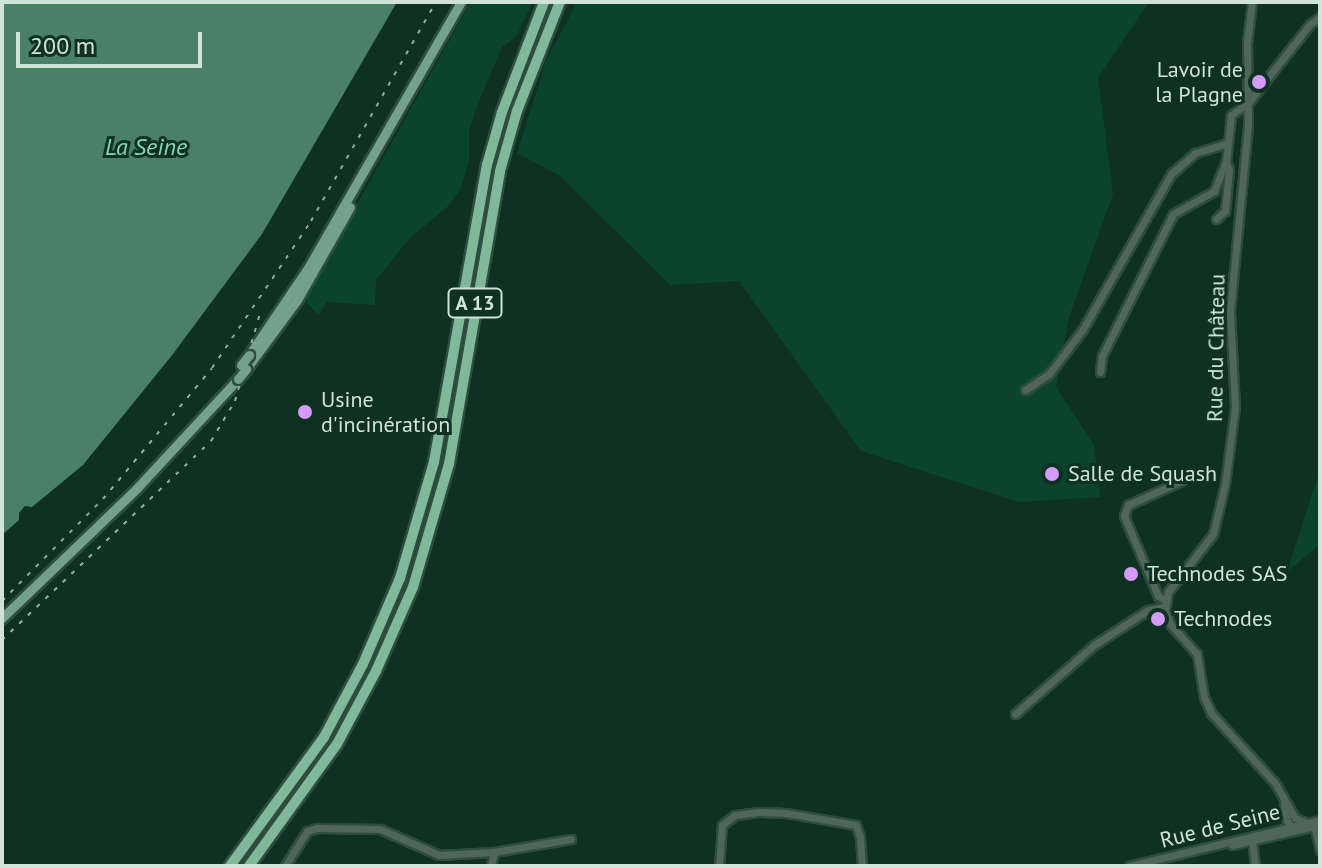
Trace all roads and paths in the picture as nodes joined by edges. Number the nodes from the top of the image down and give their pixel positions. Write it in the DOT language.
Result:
graph roads {
  1 [pos="461,2"];
  2 [pos="544,2"];
  3 [pos="560,2"];
  4 [pos="1252,2"];
  5 [pos="1320,17"];
  6 [pos="1248,103"];
  7 [pos="383,139"];
  8 [pos="1228,143"];
  9 [pos="1226,162"];
  10 [pos="1216,219"];
  11 [pos="243,367"];
  12 [pos="1100,372"];
  13 [pos="1025,390"];
  14 [pos="215,402"];
  15 [pos="1183,480"];
  16 [pos="1165,604"];
  17 [pos="2,618"];
  18 [pos="1015,714"];
  19 [pos="1289,812"];
  20 [pos="1315,823"];
  21 [pos="1292,829"];
  22 [pos="1263,832"];
  23 [pos="571,839"];
  24 [pos="1252,840"];
  25 [pos="1200,850"];
  26 [pos="1320,850"];
  27 [pos="494,852"];
  28 [pos="1163,862"];
  29 [pos="230,866"];
  30 [pos="249,866"];
  31 [pos="285,866"];
  32 [pos="491,866"];
  33 [pos="719,866"];
  34 [pos="862,866"];
  35 [pos="1129,866"];
  36 [pos="1255,866"];
  1 -- 7 [label="main road"];
  2 -- 29 [label="highway, A 13"];
  3 -- 30 [label="highway, A 13"];
  4 -- 6 [label="street, Rue du Château"];
  5 -- 6 [label="street"];
  6 -- 8 [label="street"];
  6 -- 16 [label="street, Rue du Château"];
  7 -- 11 [label="main road, bridge"];
  7 -- 11 [label="main road"];
  8 -- 9 [label="street"];
  8 -- 13 [label="street"];
  9 -- 10 [label="street"];
  9 -- 12 [label="street"];
  11 -- 14 [label="main road"];
  11 -- 14 [label="main road, bridge"];
  14 -- 17 [label="main road"];
  15 -- 16 [label="street"];
  16 -- 18 [label="street"];
  16 -- 19 [label="street"];
  19 -- 20 [label="street"];
  19 -- 21 [label="street"];
  19 -- 22 [label="street"];
  20 -- 21 [label="street"];
  20 -- 26 [label="street"];
  21 -- 22 [label="street, Rue de Seine"];
  21 -- 24 [label="street"];
  22 -- 25 [label="street, Rue de Seine"];
  23 -- 27 [label="street"];
  24 -- 25 [label="street"];
  24 -- 36 [label="street"];
  25 -- 28 [label="street, Rue de Seine"];
  27 -- 31 [label="street"];
  27 -- 32 [label="street"];
  28 -- 35 [label="street, Rue de Seine"];
  33 -- 34 [label="street"];
}
